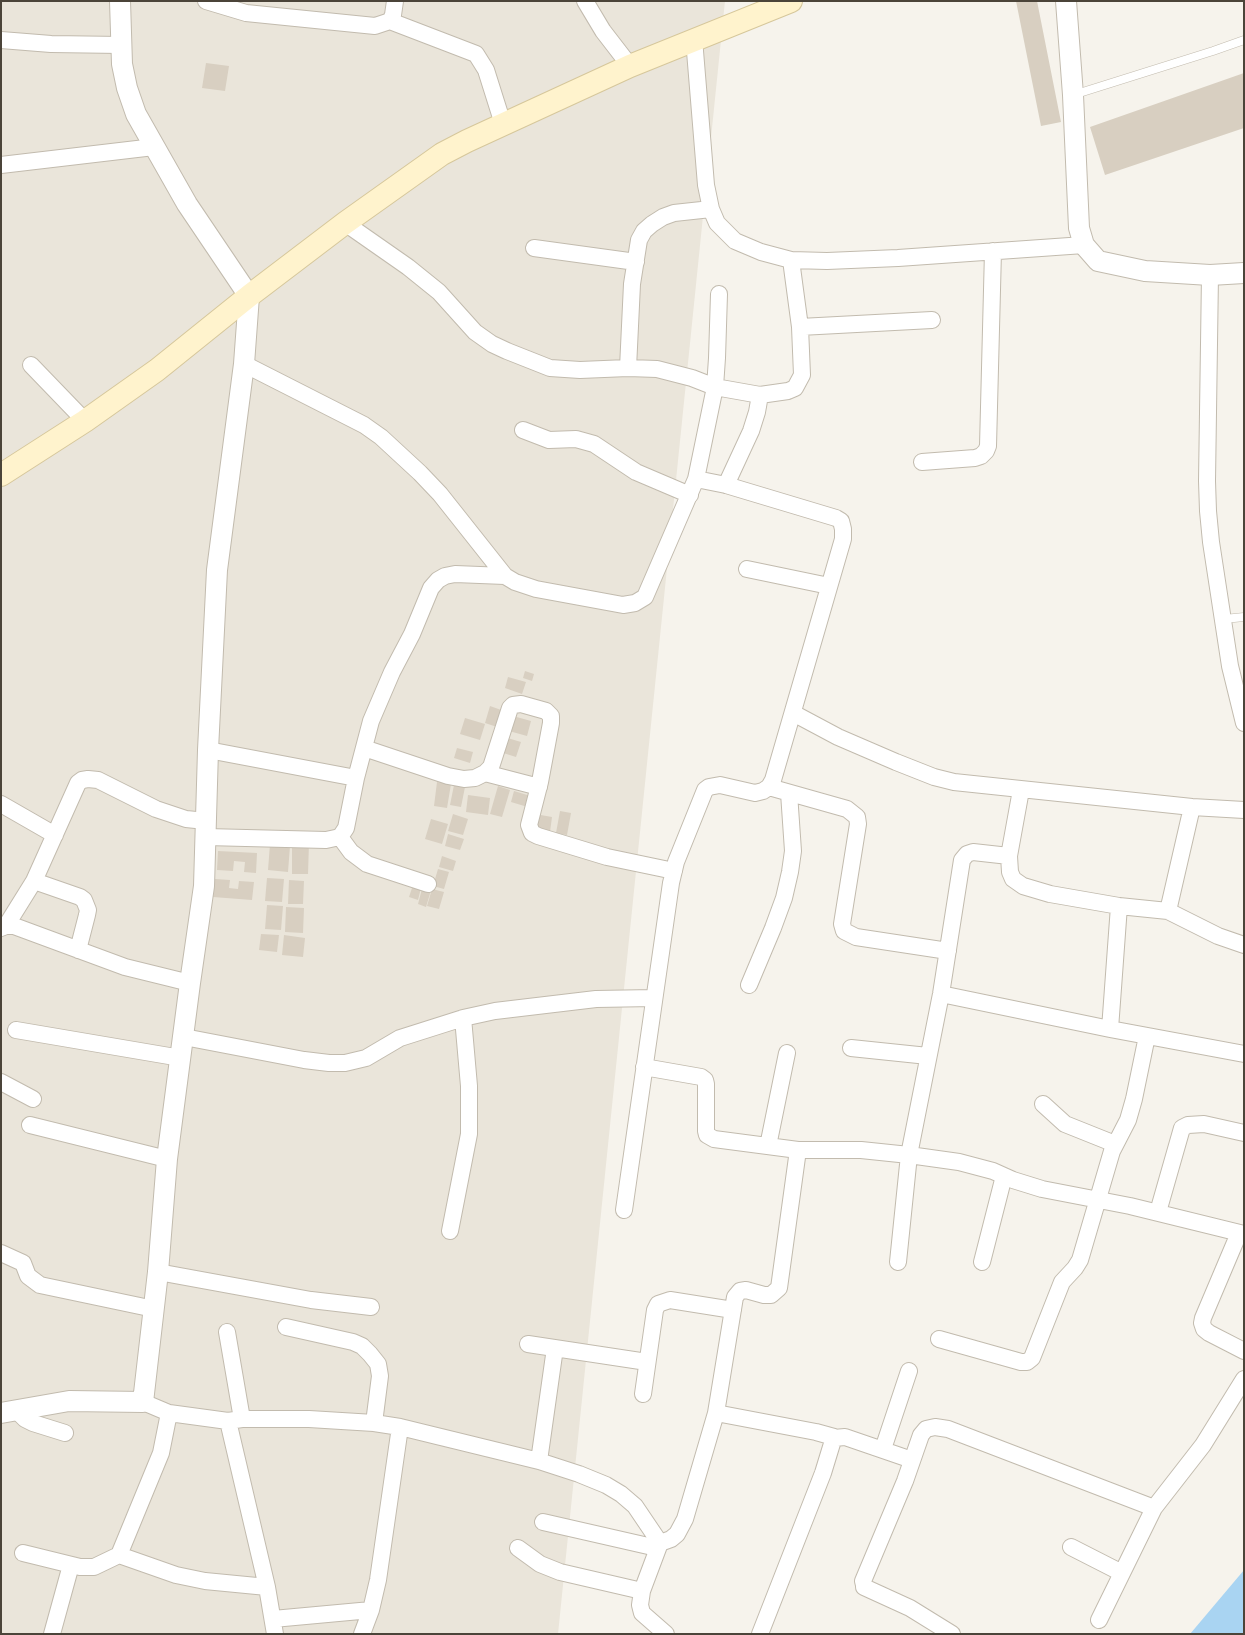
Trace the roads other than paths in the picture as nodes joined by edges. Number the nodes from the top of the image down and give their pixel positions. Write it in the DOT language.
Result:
graph roads {
  1 [pos="120,1"];
  2 [pos="206,1"];
  3 [pos="395,1"];
  4 [pos="585,1"];
  5 [pos="791,1"];
  6 [pos="1066,1"];
  7 [pos="390,21"];
  8 [pos="694,39"];
  9 [pos="1,40"];
  10 [pos="1244,40"];
  11 [pos="121,45"];
  12 [pos="630,66"];
  13 [pos="1074,95"];
  14 [pos="503,124"];
  15 [pos="154,147"];
  16 [pos="1,165"];
  17 [pos="711,209"];
  18 [pos="345,223"];
  19 [pos="1084,245"];
  20 [pos="534,248"];
  21 [pos="993,251"];
  22 [pos="791,260"];
  23 [pos="636,262"];
  24 [pos="1244,273"];
  25 [pos="1210,275"];
  26 [pos="718,294"];
  27 [pos="249,296"];
  28 [pos="932,320"];
  29 [pos="800,327"];
  30 [pos="244,364"];
  31 [pos="31,365"];
  32 [pos="628,368"];
  33 [pos="715,387"];
  34 [pos="760,395"];
  35 [pos="84,421"];
  36 [pos="523,430"];
  37 [pos="922,462"];
  38 [pos="1,475"];
  39 [pos="696,479"];
  40 [pos="726,485"];
  41 [pos="690,495"];
  42 [pos="746,569"];
  43 [pos="506,576"];
  44 [pos="829,586"];
  45 [pos="1244,617"];
  46 [pos="1224,619"];
  47 [pos="794,713"];
  48 [pos="1244,723"];
  49 [pos="364,748"];
  50 [pos="208,750"];
  51 [pos="485,774"];
  52 [pos="356,778"];
  53 [pos="539,787"];
  54 [pos="768,787"];
  55 [pos="1021,790"];
  56 [pos="789,793"];
  57 [pos="1,804"];
  58 [pos="1192,807"];
  59 [pos="1244,810"];
  60 [pos="206,829"];
  61 [pos="55,835"];
  62 [pos="340,837"];
  63 [pos="1009,856"];
  64 [pos="674,871"];
  65 [pos="34,881"];
  66 [pos="428,884"];
  67 [pos="1119,906"];
  68 [pos="1168,911"];
  69 [pos="4,927"];
  70 [pos="1244,945"];
  71 [pos="78,950"];
  72 [pos="948,951"];
  73 [pos="190,983"];
  74 [pos="748,985"];
  75 [pos="940,994"];
  76 [pos="654,998"];
  77 [pos="463,1018"];
  78 [pos="1110,1029"];
  79 [pos="16,1030"];
  80 [pos="1147,1036"];
  81 [pos="184,1037"];
  82 [pos="851,1048"];
  83 [pos="787,1053"];
  84 [pos="1244,1054"];
  85 [pos="928,1056"];
  86 [pos="180,1060"];
  87 [pos="644,1067"];
  88 [pos="1,1082"];
  89 [pos="33,1099"];
  90 [pos="1044,1104"];
  91 [pos="30,1125"];
  92 [pos="1244,1133"];
  93 [pos="1115,1144"];
  94 [pos="768,1146"];
  95 [pos="798,1150"];
  96 [pos="908,1154"];
  97 [pos="167,1159"];
  98 [pos="1004,1176"];
  99 [pos="1098,1200"];
  100 [pos="624,1210"];
  101 [pos="1158,1212"];
  102 [pos="450,1231"];
  103 [pos="1242,1233"];
  104 [pos="1,1253"];
  105 [pos="898,1262"];
  106 [pos="982,1262"];
  107 [pos="158,1272"];
  108 [pos="371,1307"];
  109 [pos="154,1309"];
  110 [pos="732,1310"];
  111 [pos="286,1327"];
  112 [pos="227,1332"];
  113 [pos="939,1339"];
  114 [pos="528,1344"];
  115 [pos="555,1348"];
  116 [pos="1244,1351"];
  117 [pos="647,1362"];
  118 [pos="909,1371"];
  119 [pos="1244,1380"];
  120 [pos="643,1394"];
  121 [pos="142,1402"];
  122 [pos="9,1411"];
  123 [pos="169,1413"];
  124 [pos="716,1413"];
  125 [pos="235,1420"];
  126 [pos="374,1423"];
  127 [pos="400,1428"];
  128 [pos="65,1434"];
  129 [pos="834,1438"];
  130 [pos="883,1449"];
  131 [pos="912,1460"];
  132 [pos="539,1461"];
  133 [pos="1154,1508"];
  134 [pos="543,1522"];
  135 [pos="658,1546"];
  136 [pos="1071,1547"];
  137 [pos="518,1548"];
  138 [pos="24,1553"];
  139 [pos="119,1556"];
  140 [pos="71,1565"];
  141 [pos="1122,1573"];
  142 [pos="267,1587"];
  143 [pos="642,1591"];
  144 [pos="371,1610"];
  145 [pos="1099,1620"];
  146 [pos="274,1626"];
  147 [pos="52,1634"];
  148 [pos="362,1634"];
  149 [pos="666,1634"];
  150 [pos="760,1634"];
  151 [pos="952,1634"];
  1 -- 11 [label="street"];
  2 -- 7 [label="street"];
  3 -- 7 [label="street"];
  4 -- 12 [label="street"];
  5 -- 8 [label="main road"];
  6 -- 13 [label="street"];
  7 -- 14 [label="street"];
  8 -- 12 [label="main road"];
  8 -- 17 [label="street"];
  9 -- 11 [label="street"];
  10 -- 13 [label="lane"];
  11 -- 15 [label="street"];
  12 -- 14 [label="main road"];
  13 -- 19 [label="street"];
  14 -- 18 [label="main road"];
  15 -- 16 [label="street"];
  15 -- 27 [label="street"];
  17 -- 22 [label="street"];
  17 -- 23 [label="street"];
  18 -- 27 [label="main road"];
  18 -- 32 [label="street"];
  19 -- 21 [label="street"];
  19 -- 25 [label="street"];
  20 -- 23 [label="street"];
  21 -- 22 [label="street"];
  21 -- 37 [label="street"];
  22 -- 29 [label="street"];
  23 -- 32 [label="street"];
  24 -- 25 [label="street"];
  25 -- 46 [label="street"];
  26 -- 33 [label="street"];
  27 -- 30 [label="street"];
  27 -- 35 [label="main road"];
  28 -- 29 [label="street"];
  29 -- 34 [label="street"];
  30 -- 43 [label="street"];
  30 -- 50 [label="street"];
  31 -- 35 [label="street"];
  32 -- 33 [label="street"];
  33 -- 34 [label="street"];
  33 -- 39 [label="street"];
  34 -- 40 [label="street"];
  35 -- 38 [label="main road"];
  36 -- 41 [label="street"];
  39 -- 40 [label="street"];
  39 -- 41 [label="street"];
  40 -- 44 [label="street"];
  41 -- 43 [label="street"];
  42 -- 44 [label="street"];
  43 -- 49 [label="street"];
  44 -- 47 [label="street"];
  45 -- 46 [label="lane"];
  46 -- 48 [label="street"];
  47 -- 54 [label="street"];
  47 -- 55 [label="street"];
  49 -- 51 [label="street"];
  49 -- 52 [label="street"];
  50 -- 52 [label="street"];
  50 -- 60 [label="street"];
  51 -- 53 [label="street"];
  51 -- 53 [label="street"];
  52 -- 62 [label="street"];
  53 -- 64 [label="street"];
  54 -- 56 [label="street"];
  54 -- 64 [label="street"];
  55 -- 58 [label="street"];
  55 -- 63 [label="street"];
  56 -- 72 [label="street"];
  56 -- 74 [label="street"];
  57 -- 61 [label="street"];
  58 -- 59 [label="street"];
  58 -- 68 [label="street"];
  60 -- 61 [label="street"];
  60 -- 62 [label="street"];
  60 -- 73 [label="street"];
  61 -- 65 [label="street"];
  62 -- 66 [label="street"];
  63 -- 67 [label="street"];
  63 -- 72 [label="street"];
  64 -- 76 [label="street"];
  65 -- 69 [label="street"];
  65 -- 71 [label="street"];
  67 -- 68 [label="street"];
  67 -- 78 [label="street"];
  68 -- 70 [label="street"];
  69 -- 71 [label="street"];
  71 -- 73 [label="street"];
  72 -- 75 [label="street"];
  73 -- 81 [label="street"];
  75 -- 78 [label="street"];
  75 -- 85 [label="street"];
  76 -- 77 [label="street"];
  76 -- 87 [label="street"];
  77 -- 81 [label="street"];
  77 -- 102 [label="street"];
  78 -- 80 [label="street"];
  79 -- 86 [label="street"];
  80 -- 84 [label="street"];
  80 -- 93 [label="street"];
  81 -- 86 [label="street"];
  82 -- 85 [label="street"];
  83 -- 94 [label="street"];
  85 -- 96 [label="street"];
  86 -- 97 [label="street"];
  87 -- 94 [label="street"];
  87 -- 100 [label="street"];
  88 -- 89 [label="street"];
  90 -- 93 [label="street"];
  91 -- 97 [label="street"];
  92 -- 101 [label="street"];
  93 -- 99 [label="street"];
  94 -- 95 [label="street"];
  95 -- 96 [label="street"];
  95 -- 110 [label="street"];
  96 -- 98 [label="street"];
  96 -- 105 [label="street"];
  97 -- 107 [label="street"];
  98 -- 99 [label="street"];
  98 -- 106 [label="street"];
  99 -- 101 [label="street"];
  99 -- 113 [label="street"];
  101 -- 103 [label="street"];
  103 -- 116 [label="street"];
  104 -- 109 [label="street"];
  107 -- 108 [label="street"];
  107 -- 109 [label="street"];
  109 -- 121 [label="street"];
  110 -- 117 [label="street"];
  110 -- 124 [label="street"];
  111 -- 126 [label="street"];
  112 -- 125 [label="street"];
  114 -- 115 [label="street"];
  115 -- 117 [label="street"];
  115 -- 132 [label="street"];
  117 -- 120 [label="street"];
  118 -- 130 [label="street"];
  119 -- 133 [label="street"];
  121 -- 122 [label="street"];
  121 -- 123 [label="street"];
  122 -- 128 [label="street"];
  123 -- 125 [label="street"];
  123 -- 139 [label="street"];
  124 -- 129 [label="street"];
  124 -- 135 [label="street"];
  125 -- 126 [label="street"];
  125 -- 142 [label="street"];
  126 -- 127 [label="street"];
  127 -- 132 [label="street"];
  127 -- 144 [label="street"];
  129 -- 130 [label="street"];
  129 -- 150 [label="street"];
  130 -- 131 [label="street"];
  131 -- 133 [label="street"];
  131 -- 151 [label="street"];
  132 -- 135 [label="street"];
  133 -- 141 [label="street"];
  134 -- 135 [label="street"];
  135 -- 143 [label="street"];
  136 -- 141 [label="street"];
  137 -- 143 [label="street"];
  138 -- 140 [label="street"];
  139 -- 140 [label="street"];
  139 -- 142 [label="street"];
  140 -- 147 [label="street"];
  141 -- 145 [label="street"];
  142 -- 146 [label="street"];
  143 -- 149 [label="street"];
  144 -- 146 [label="street"];
  144 -- 148 [label="street"];
}
